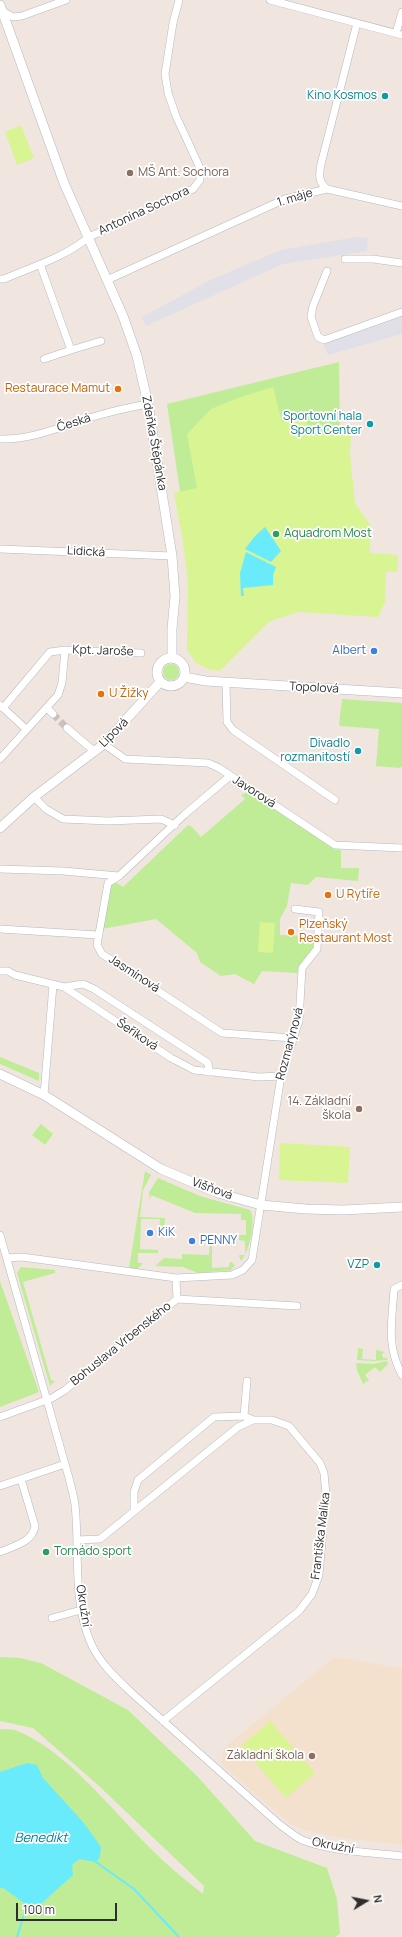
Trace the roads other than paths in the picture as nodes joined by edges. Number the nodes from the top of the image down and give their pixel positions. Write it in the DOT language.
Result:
graph roads {
  1 [pos="66,0"];
  2 [pos="179,0"];
  3 [pos="270,0"];
  4 [pos="402,12"];
  5 [pos="22,16"];
  6 [pos="3,18"];
  7 [pos="357,23"];
  8 [pos="399,34"];
  9 [pos="327,189"];
  10 [pos="402,206"];
  11 [pos="89,237"];
  12 [pos="345,259"];
  13 [pos="402,263"];
  14 [pos="40,264"];
  15 [pos="327,271"];
  16 [pos="0,279"];
  17 [pos="107,280"];
  18 [pos="402,312"];
  19 [pos="101,342"];
  20 [pos="71,350"];
  21 [pos="44,359"];
  22 [pos="148,404"];
  23 [pos="0,439"];
  24 [pos="0,548"];
  25 [pos="172,556"];
  26 [pos="65,650"];
  27 [pos="141,653"];
  28 [pos="172,658"];
  29 [pos="184,677"];
  30 [pos="160,682"];
  31 [pos="226,683"];
  32 [pos="402,693"];
  33 [pos="1,706"];
  34 [pos="47,708"];
  35 [pos="53,714"];
  36 [pos="26,728"];
  37 [pos="67,728"];
  38 [pos="104,744"];
  39 [pos="95,752"];
  40 [pos="0,759"];
  41 [pos="230,776"];
  42 [pos="34,798"];
  43 [pos="335,800"];
  44 [pos="175,824"];
  45 [pos="0,828"];
  46 [pos="402,848"];
  47 [pos="0,869"];
  48 [pos="120,876"];
  49 [pos="295,910"];
  50 [pos="0,930"];
  51 [pos="98,935"];
  52 [pos="0,971"];
  53 [pos="52,985"];
  54 [pos="64,987"];
  55 [pos="293,1038"];
  56 [pos="209,1072"];
  57 [pos="0,1074"];
  58 [pos="281,1076"];
  59 [pos="44,1095"];
  60 [pos="262,1205"];
  61 [pos="402,1207"];
  62 [pos="0,1235"];
  63 [pos="7,1258"];
  64 [pos="176,1278"];
  65 [pos="399,1286"];
  66 [pos="177,1299"];
  67 [pos="297,1306"];
  68 [pos="402,1375"];
  69 [pos="247,1381"];
  70 [pos="47,1400"];
  71 [pos="244,1416"];
  72 [pos="0,1417"];
  73 [pos="253,1420"];
  74 [pos="65,1464"];
  75 [pos="21,1479"];
  76 [pos="0,1486"];
  77 [pos="134,1511"];
  78 [pos="77,1540"];
  79 [pos="0,1552"];
  80 [pos="81,1610"];
  81 [pos="52,1618"];
  82 [pos="163,1722"];
  83 [pos="402,1856"];
  1 -- 5 [label="street"];
  2 -- 11 [label="street, Antonína Sochora"];
  3 -- 7 [label="street"];
  4 -- 8 [label="street"];
  5 -- 6 [label="street"];
  5 -- 6 [label="street"];
  6 -- 11 [label="street, Zdeňka Štěpánka"];
  7 -- 8 [label="street"];
  7 -- 9 [label="street, 1. máje"];
  9 -- 10 [label="street"];
  9 -- 17 [label="street, 1. máje"];
  11 -- 14 [label="street"];
  11 -- 17 [label="street, Zdeňka Štěpánka"];
  12 -- 13 [label="street"];
  14 -- 16 [label="street"];
  14 -- 20 [label="street"];
  15 -- 18 [label="street"];
  17 -- 22 [label="street, Zdeňka Štěpánka"];
  19 -- 20 [label="street"];
  20 -- 21 [label="street"];
  22 -- 23 [label="street, Česká"];
  22 -- 25 [label="street, Zdeňka Štěpánka"];
  24 -- 25 [label="street, Lidická"];
  25 -- 28 [label="street, Zdeňka Štěpánka"];
  26 -- 27 [label="street, Kpt. Jaroše"];
  26 -- 33 [label="street, Kpt. Jaroše"];
  26 -- 34 [label="street, Kpt. Jaroše"];
  28 -- 29 [label="street"];
  28 -- 30 [label="street"];
  29 -- 30 [label="street"];
  29 -- 31 [label="street, Topolová"];
  30 -- 38 [label="street, Lipová"];
  31 -- 32 [label="street, Topolová"];
  31 -- 43 [label="street"];
  33 -- 36 [label="street, Kpt. Jaroše"];
  34 -- 35 [label="street"];
  34 -- 36 [label="street, Kpt. Jaroše"];
  36 -- 40 [label="street, Kpt. Jaroše"];
  37 -- 39 [label="street"];
  38 -- 39 [label="street, Lipová"];
  38 -- 41 [label="street, Javorová"];
  39 -- 42 [label="street, Lipová"];
  41 -- 44 [label="street, Jasmínová"];
  41 -- 46 [label="street, Javorová"];
  42 -- 44 [label="street"];
  42 -- 45 [label="street, Lipová"];
  44 -- 48 [label="street, Jasmínová"];
  47 -- 48 [label="street"];
  48 -- 51 [label="street, Jasmínová"];
  49 -- 55 [label="street, Rozmarýnová"];
  50 -- 51 [label="street"];
  51 -- 55 [label="street, Jasmínová"];
  52 -- 53 [label="street, Šeříková"];
  53 -- 54 [label="street, Šeříková"];
  53 -- 59 [label="street"];
  54 -- 56 [label="street, Šeříková"];
  54 -- 56 [label="street"];
  55 -- 58 [label="street, Rozmarýnová"];
  56 -- 58 [label="street, Šeříková"];
  57 -- 59 [label="street, Višňová"];
  58 -- 60 [label="street, Rozmarýnová"];
  59 -- 60 [label="street, Višňová"];
  60 -- 61 [label="street, Višňová"];
  60 -- 64 [label="street, Rozmarýnová"];
  62 -- 63 [label="street, Okružní"];
  63 -- 64 [label="street, Rozmarýnová"];
  63 -- 70 [label="street, Okružní"];
  64 -- 66 [label="street"];
  65 -- 68 [label="street"];
  66 -- 67 [label="street, Bohuslava Vrbenského"];
  66 -- 70 [label="street, Bohuslava Vrbenského"];
  69 -- 71 [label="street"];
  70 -- 72 [label="street, Bohuslava Vrbenského"];
  70 -- 74 [label="street, Okružní"];
  71 -- 73 [label="street, Františka Malíka"];
  71 -- 77 [label="street, Františka Malíka"];
  73 -- 77 [label="street, Františka Malíka"];
  73 -- 82 [label="street, Františka Malíka"];
  74 -- 75 [label="street"];
  74 -- 78 [label="street, Okružní"];
  75 -- 76 [label="street"];
  75 -- 79 [label="street"];
  77 -- 78 [label="street, Františka Malíka"];
  78 -- 80 [label="street, Okružní"];
  80 -- 81 [label="street"];
  80 -- 82 [label="street, Okružní"];
  82 -- 83 [label="street, Okružní"];
}
